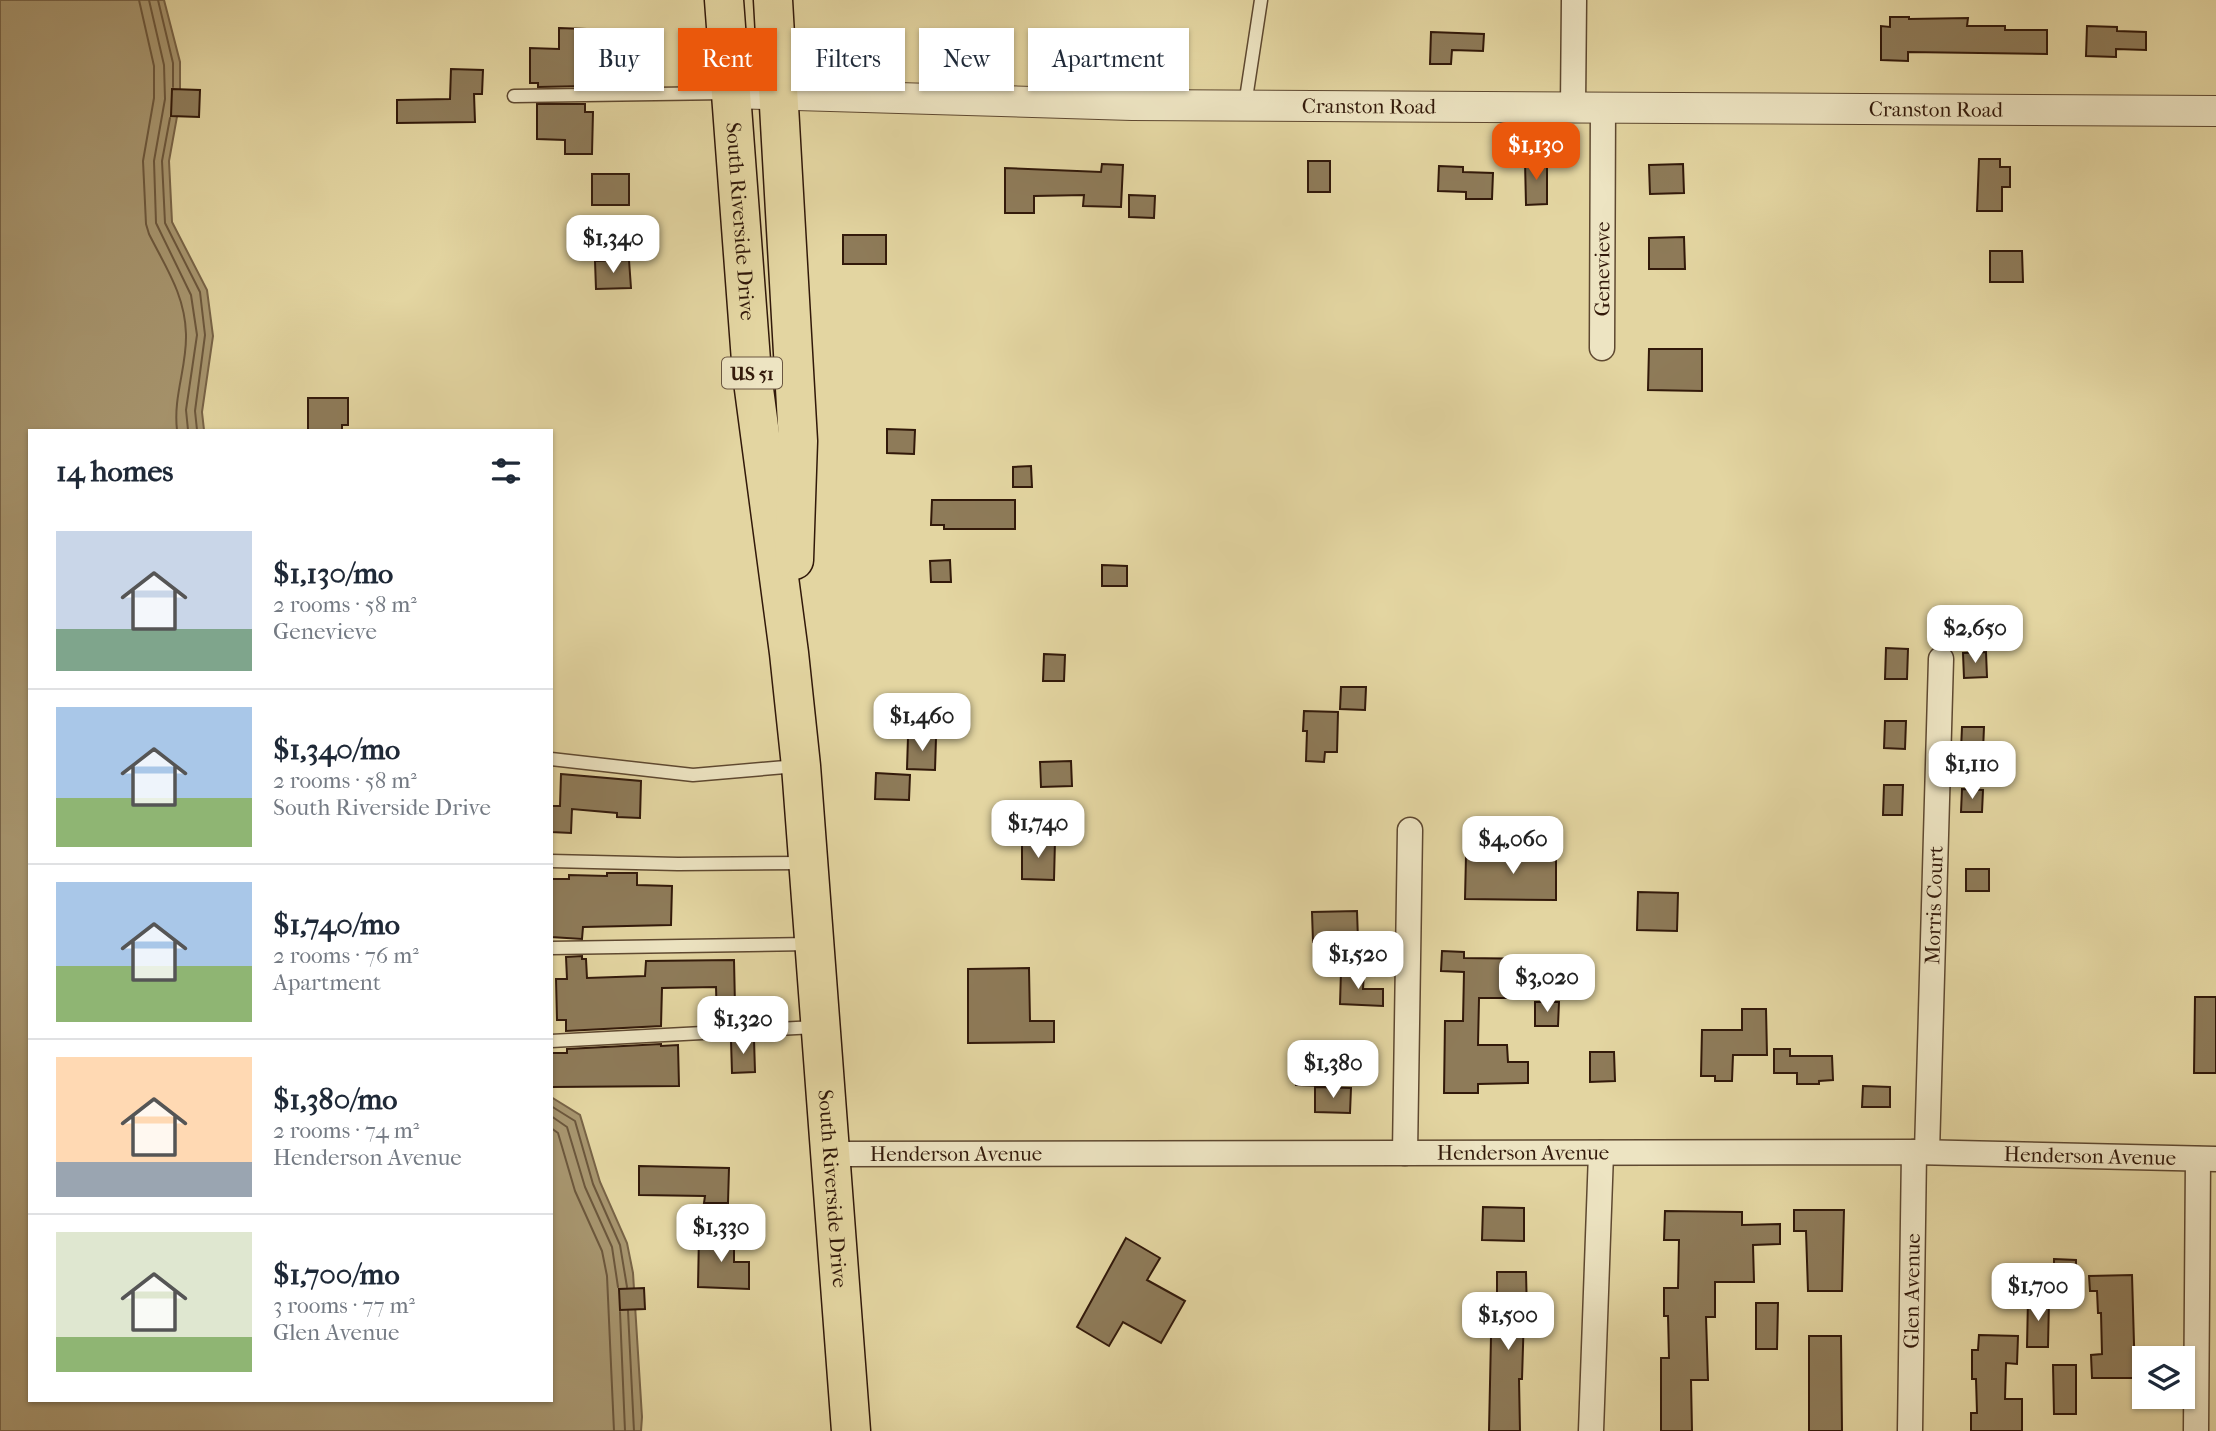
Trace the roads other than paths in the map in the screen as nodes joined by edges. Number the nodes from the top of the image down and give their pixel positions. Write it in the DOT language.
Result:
graph roads {
  1 [pos="724,0"];
  2 [pos="773,0"];
  3 [pos="1261,0"];
  4 [pos="1574,0"];
  5 [pos="730,93"];
  6 [pos="780,94"];
  7 [pos="514,96"];
  8 [pos="1245,105"];
  9 [pos="1573,106"];
  10 [pos="1603,106"];
  11 [pos="2216,111"];
  12 [pos="1602,348"];
  13 [pos="789,653"];
  14 [pos="1941,659"];
  15 [pos="553,759"];
  16 [pos="801,765"];
  17 [pos="1410,830"];
  18 [pos="553,861"];
  19 [pos="808,863"];
  20 [pos="814,944"];
  21 [pos="553,948"];
  22 [pos="820,1027"];
  23 [pos="553,1041"];
  24 [pos="1920,1152"];
  25 [pos="1405,1153"];
  26 [pos="1601,1153"];
  27 [pos="830,1154"];
  28 [pos="2207,1159"];
  29 [pos="851,1431"];
  30 [pos="1591,1431"];
  31 [pos="1910,1431"];
  32 [pos="2196,1431"];
  1 -- 5 [label="main road, South Riverside Drive / US 51"];
  2 -- 6 [label="main road, South Riverside Drive / US 51"];
  3 -- 8 [label="lane"];
  4 -- 9 [label="street"];
  5 -- 6 [label="street, Cranston Road"];
  5 -- 7 [label="lane"];
  5 -- 13 [label="main road, South Riverside Drive / US 51"];
  6 -- 8 [label="street, Cranston Road"];
  6 -- 13 [label="main road, South Riverside Drive / US 51"];
  8 -- 9 [label="street, Cranston Road"];
  9 -- 10 [label="street, Cranston Road"];
  10 -- 11 [label="street, Cranston Road"];
  10 -- 12 [label="street, Genevieve"];
  13 -- 16 [label="main road, South Riverside Drive / US 51"];
  14 -- 24 [label="street, Morris Court"];
  15 -- 16 [label="lane"];
  16 -- 19 [label="main road, South Riverside Drive / US 51"];
  17 -- 25 [label="street"];
  18 -- 19 [label="lane"];
  19 -- 20 [label="main road, South Riverside Drive / US 51"];
  20 -- 21 [label="lane"];
  20 -- 22 [label="main road, South Riverside Drive / US 51"];
  22 -- 23 [label="lane"];
  22 -- 27 [label="main road, South Riverside Drive / US 51"];
  24 -- 26 [label="street, Henderson Avenue"];
  24 -- 28 [label="street, Henderson Avenue"];
  24 -- 31 [label="street, Glen Avenue"];
  25 -- 26 [label="street, Henderson Avenue"];
  25 -- 27 [label="street, Henderson Avenue"];
  26 -- 30 [label="street"];
  27 -- 29 [label="main road, South Riverside Drive / US 51"];
  28 -- 32 [label="street"];
}
